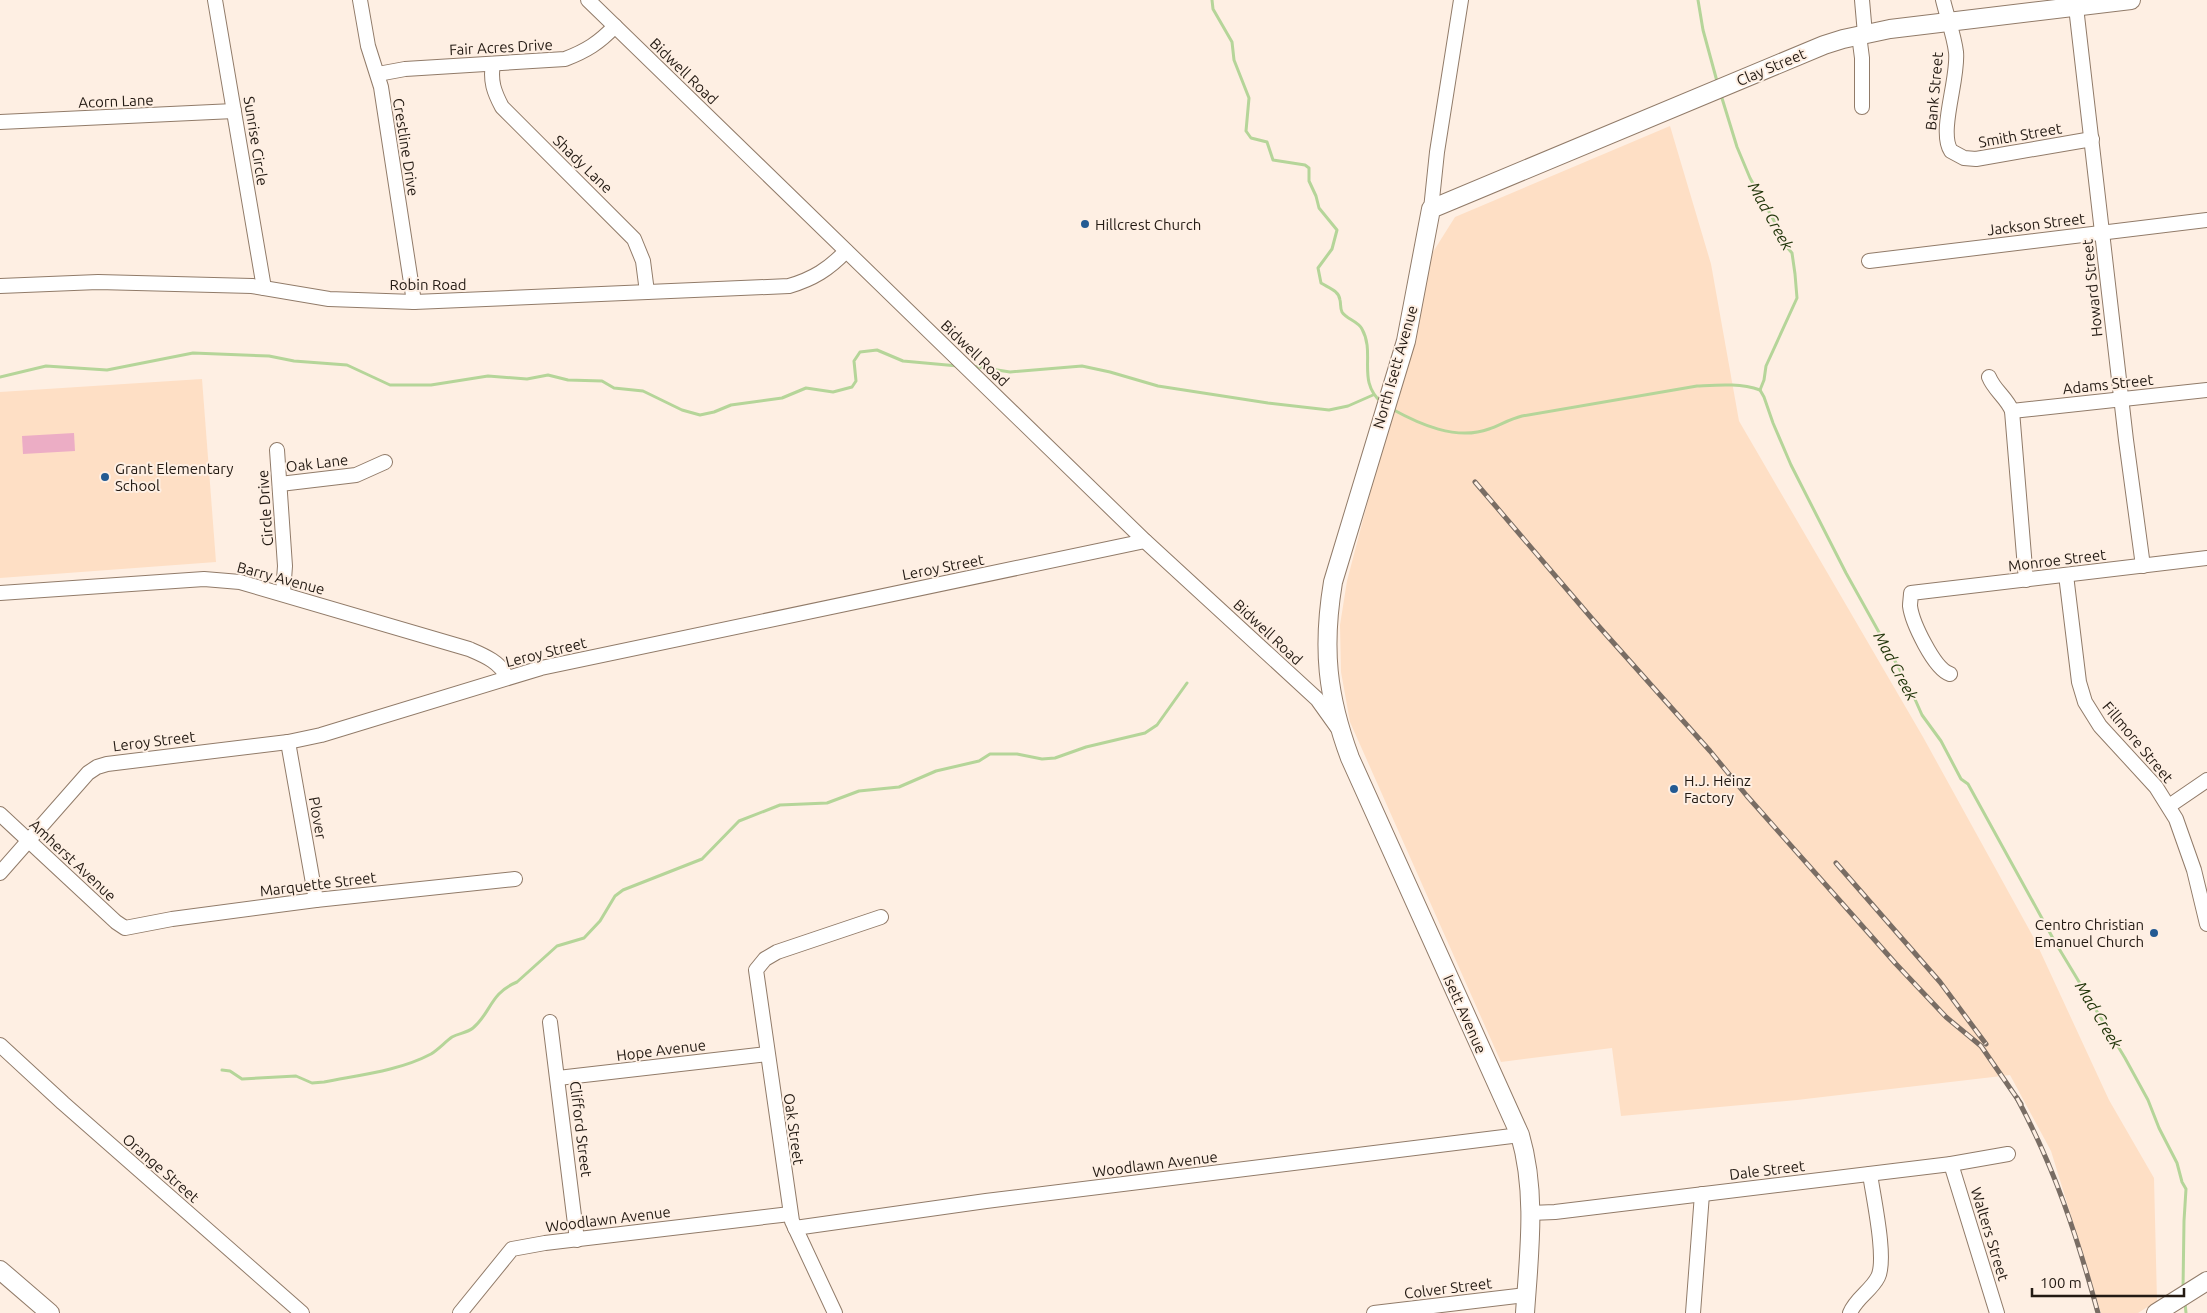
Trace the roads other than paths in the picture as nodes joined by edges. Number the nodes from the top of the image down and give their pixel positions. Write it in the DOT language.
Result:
graph roads {
  1 [pos="215,0"];
  2 [pos="360,0"];
  3 [pos="588,0"];
  4 [pos="1461,0"];
  5 [pos="1862,0"];
  6 [pos="1943,0"];
  7 [pos="2131,0"];
  8 [pos="2076,7"];
  9 [pos="1948,21"];
  10 [pos="615,26"];
  11 [pos="1862,35"];
  12 [pos="493,64"];
  13 [pos="378,74"];
  14 [pos="1862,107"];
  15 [pos="234,111"];
  16 [pos="0,122"];
  17 [pos="2092,139"];
  18 [pos="1955,154"];
  19 [pos="1431,209"];
  20 [pos="2207,220"];
  21 [pos="2102,233"];
  22 [pos="846,251"];
  23 [pos="1869,261"];
  24 [pos="0,286"];
  25 [pos="264,288"];
  26 [pos="647,292"];
  27 [pos="414,302"];
  28 [pos="1989,377"];
  29 [pos="2207,390"];
  30 [pos="2122,399"];
  31 [pos="2012,411"];
  32 [pos="277,450"];
  33 [pos="385,462"];
  34 [pos="280,484"];
  35 [pos="1145,541"];
  36 [pos="2207,558"];
  37 [pos="2142,566"];
  38 [pos="2066,575"];
  39 [pos="2026,580"];
  40 [pos="0,593"];
  41 [pos="283,593"];
  42 [pos="1950,674"];
  43 [pos="507,678"];
  44 [pos="1339,729"];
  45 [pos="288,742"];
  46 [pos="2207,780"];
  47 [pos="2169,806"];
  48 [pos="0,814"];
  49 [pos="28,841"];
  50 [pos="0,873"];
  51 [pos="515,879"];
  52 [pos="316,900"];
  53 [pos="881,917"];
  54 [pos="2207,924"];
  55 [pos="125,928"];
  56 [pos="550,1022"];
  57 [pos="0,1045"];
  58 [pos="767,1054"];
  59 [pos="558,1078"];
  60 [pos="1520,1135"];
  61 [pos="2008,1154"];
  62 [pos="1951,1164"];
  63 [pos="1870,1174"];
  64 [pos="1702,1194"];
  65 [pos="1530,1213"];
  66 [pos="790,1214"];
  67 [pos="795,1228"];
  68 [pos="578,1240"];
  69 [pos="0,1270"];
  70 [pos="2204,1283"];
  71 [pos="1526,1295"];
  72 [pos="2157,1312"];
  73 [pos="50,1313"];
  74 [pos="302,1313"];
  75 [pos="460,1313"];
  76 [pos="835,1313"];
  77 [pos="1374,1313"];
  78 [pos="1525,1313"];
  79 [pos="1693,1313"];
  80 [pos="1850,1313"];
  81 [pos="1997,1313"];
  1 -- 15 [label="street, Sunrise Circle"];
  2 -- 13 [label="street, Crestline Drive"];
  3 -- 10 [label="street, Bidwell Road"];
  4 -- 19 [label="street, North Isett Avenue"];
  5 -- 11 [label="street"];
  6 -- 9 [label="street, Bank Street"];
  7 -- 8 [label="main road, Clay Street"];
  8 -- 9 [label="main road, Clay Street"];
  8 -- 17 [label="street, Howard Street"];
  9 -- 11 [label="main road, Clay Street"];
  9 -- 18 [label="street, Bank Street"];
  10 -- 12 [label="street, Fair Acres Drive"];
  10 -- 22 [label="street, Bidwell Road"];
  11 -- 14 [label="street"];
  11 -- 19 [label="main road, Clay Street"];
  12 -- 13 [label="street, Fair Acres Drive"];
  12 -- 26 [label="street, Shady Lane"];
  13 -- 27 [label="street, Crestline Drive"];
  15 -- 16 [label="street, Acorn Lane"];
  15 -- 25 [label="street, Sunrise Circle"];
  17 -- 18 [label="street, Smith Street"];
  17 -- 21 [label="street, Howard Street"];
  19 -- 44 [label="main road, North Isett Avenue"];
  20 -- 21 [label="street, Jackson Street"];
  21 -- 23 [label="street, Jackson Street"];
  21 -- 30 [label="street, Howard Street"];
  22 -- 26 [label="street, Robin Road"];
  22 -- 35 [label="street, Bidwell Road"];
  24 -- 25 [label="street, Robin Road"];
  25 -- 27 [label="street, Robin Road"];
  26 -- 27 [label="street, Robin Road"];
  28 -- 31 [label="street"];
  29 -- 30 [label="street, Adams Street"];
  30 -- 31 [label="street, Adams Street"];
  30 -- 37 [label="street, Howard Street"];
  31 -- 39 [label="street"];
  32 -- 34 [label="street, Circle Drive"];
  33 -- 34 [label="street, Oak Lane"];
  34 -- 41 [label="street, Circle Drive"];
  35 -- 43 [label="street, Leroy Street"];
  35 -- 44 [label="street, Bidwell Road"];
  36 -- 37 [label="street, Monroe Street"];
  37 -- 38 [label="street, Monroe Street"];
  38 -- 39 [label="street, Monroe Street"];
  38 -- 47 [label="street, Fillmore Street"];
  39 -- 42 [label="street, Monroe Street"];
  40 -- 41 [label="street, Barry Avenue"];
  41 -- 43 [label="street, Barry Avenue"];
  43 -- 45 [label="street, Leroy Street"];
  44 -- 60 [label="main road, Isett Avenue"];
  45 -- 49 [label="street, Leroy Street"];
  45 -- 52 [label="street, Plover"];
  46 -- 47 [label="street"];
  47 -- 54 [label="street, Fillmore Street"];
  48 -- 49 [label="street, Amherst Avenue"];
  49 -- 50 [label="street, Leroy Street"];
  49 -- 55 [label="street, Amherst Avenue"];
  51 -- 52 [label="street, Marquette Street"];
  52 -- 55 [label="street, Marquette Street"];
  53 -- 58 [label="street, Oak Street"];
  56 -- 59 [label="street, Clifford Street"];
  57 -- 74 [label="street, Orange Street"];
  58 -- 59 [label="street, Hope Avenue"];
  58 -- 66 [label="street, Oak Street"];
  59 -- 68 [label="street, Clifford Street"];
  60 -- 65 [label="main road, Isett Avenue"];
  60 -- 67 [label="street, Woodlawn Avenue"];
  61 -- 62 [label="street, Dale Street"];
  62 -- 63 [label="street, Dale Street"];
  62 -- 81 [label="street, Walters Street"];
  63 -- 64 [label="street, Dale Street"];
  63 -- 80 [label="street"];
  64 -- 65 [label="street, Dale Street"];
  64 -- 79 [label="street"];
  65 -- 71 [label="main road, Isett Avenue"];
  66 -- 67 [label="street, Oak Street"];
  66 -- 68 [label="street, Woodlawn Avenue"];
  67 -- 76 [label="street, Oak Street"];
  68 -- 75 [label="street, Woodlawn Avenue"];
  69 -- 73 [label="main road"];
  70 -- 72 [label="main road"];
  71 -- 77 [label="street, Colver Street"];
  71 -- 78 [label="main road, Isett Avenue"];
}
